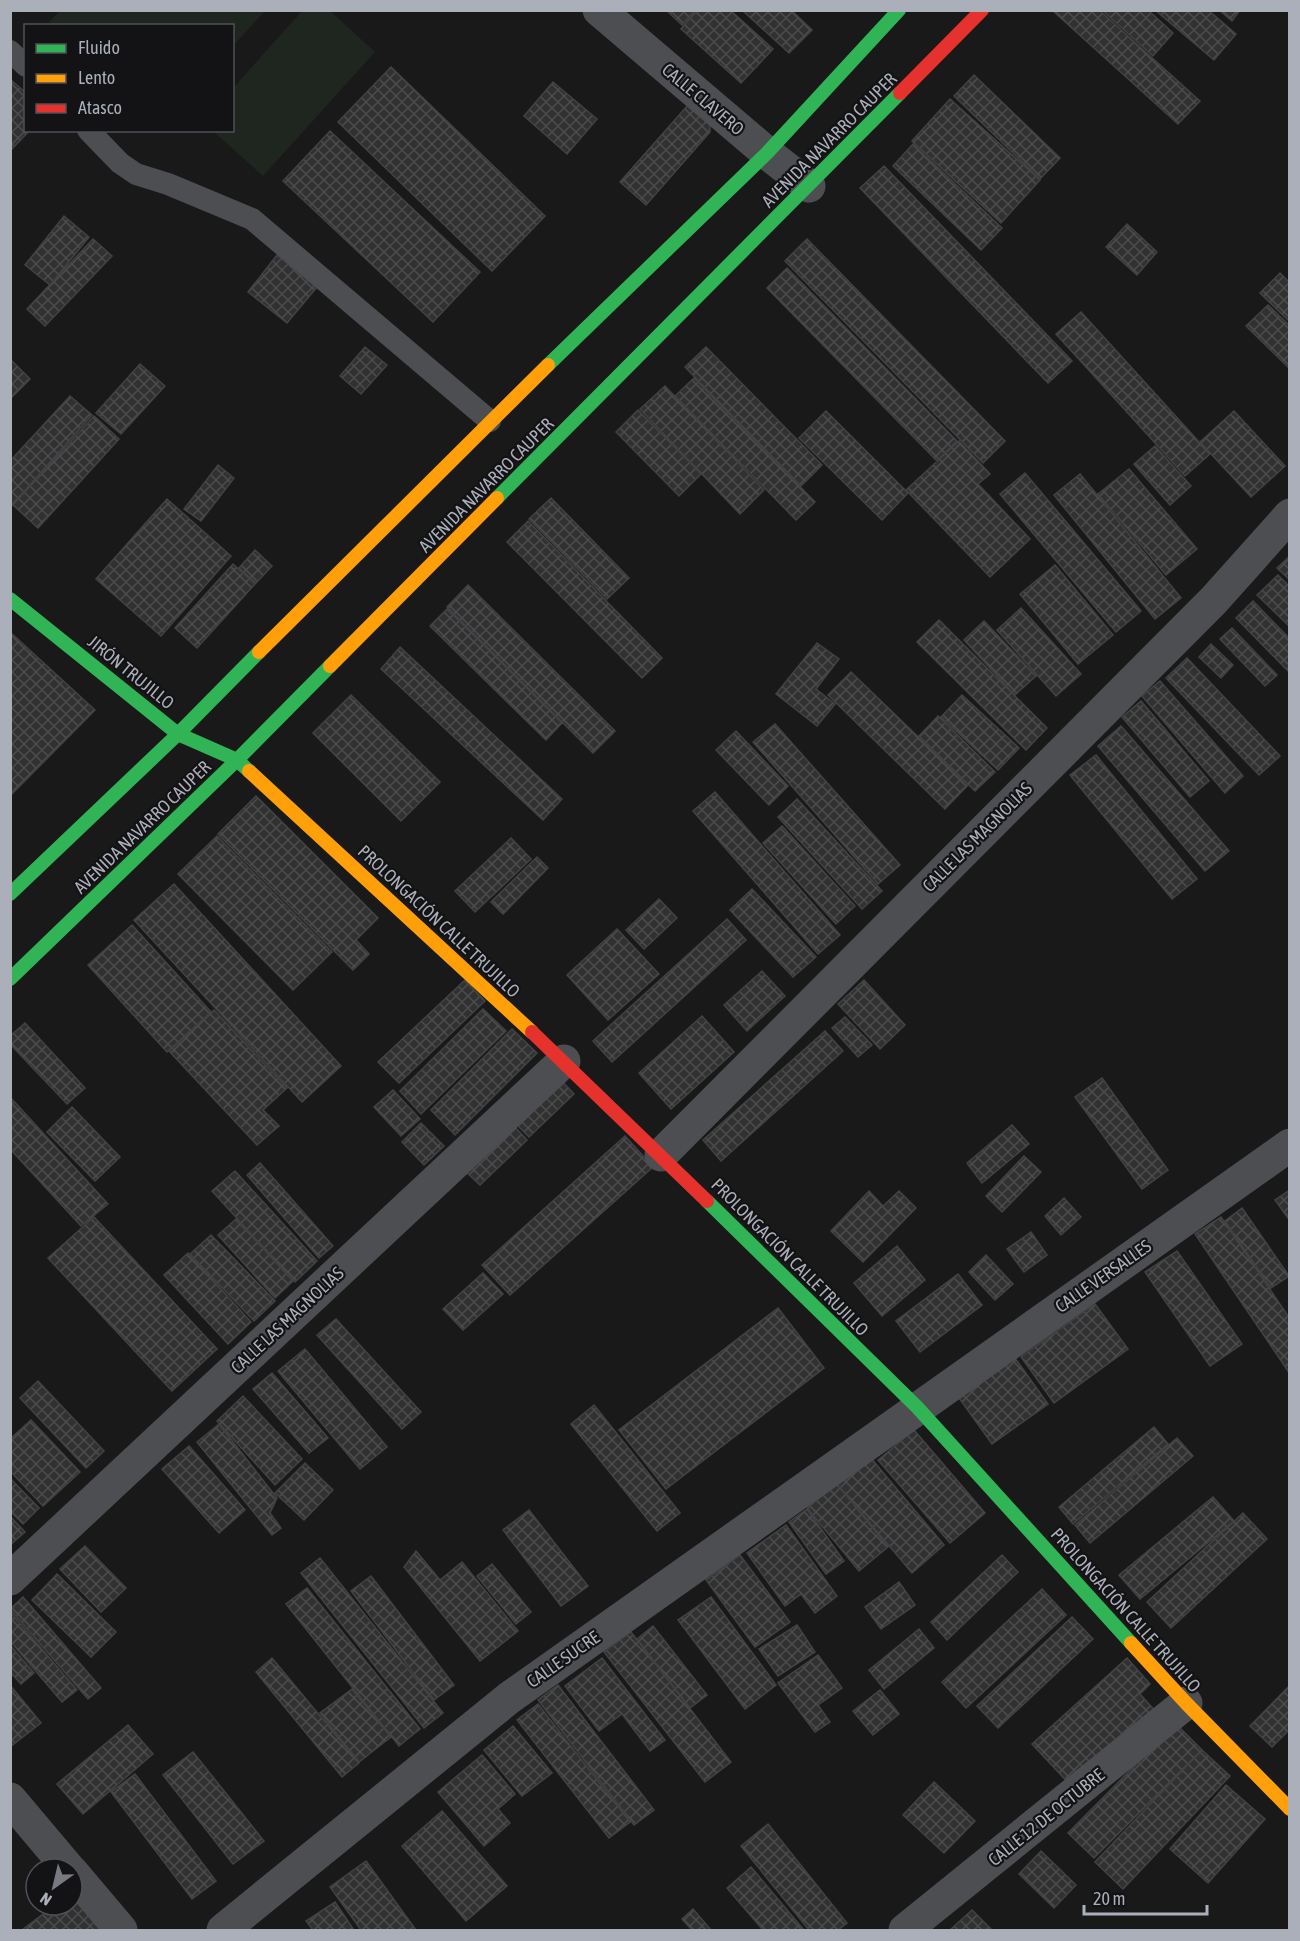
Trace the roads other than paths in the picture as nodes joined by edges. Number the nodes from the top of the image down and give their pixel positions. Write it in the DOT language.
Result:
graph roads {
  1 [pos="599,10"];
  2 [pos="899,10"];
  3 [pos="982,10"];
  4 [pos="10,51"];
  5 [pos="24,64"];
  6 [pos="90,132"];
  7 [pos="767,153"];
  8 [pos="809,186"];
  9 [pos="490,421"];
  10 [pos="1290,515"];
  11 [pos="10,599"];
  12 [pos="178,734"];
  13 [pos="237,760"];
  14 [pos="10,894"];
  15 [pos="10,979"];
  16 [pos="564,1061"];
  17 [pos="1290,1145"];
  18 [pos="661,1155"];
  19 [pos="917,1407"];
  20 [pos="10,1579"];
  21 [pos="1186,1703"];
  22 [pos="10,1799"];
  23 [pos="1290,1809"];
  24 [pos="60,1857"];
  25 [pos="84,1886"];
  26 [pos="121,1930"];
  27 [pos="223,1930"];
  28 [pos="905,1930"];
  1 -- 7 [label="street, CALLE CLAVERO"];
  2 -- 7 [label="main road"];
  3 -- 8 [label="main road, AVENIDA NAVARRO CAUPER"];
  4 -- 5 [label="lane"];
  6 -- 9 [label="lane"];
  7 -- 8 [label="street, CALLE CLAVERO"];
  7 -- 9 [label="main road"];
  8 -- 13 [label="main road, AVENIDA NAVARRO CAUPER"];
  9 -- 12 [label="main road"];
  10 -- 18 [label="street, CALLE LAS MAGNOLIAS"];
  11 -- 12 [label="main road, JIRÓN TRUJILLO"];
  12 -- 13 [label="main road, JIRÓN TRUJILLO"];
  12 -- 14 [label="main road"];
  13 -- 15 [label="main road, AVENIDA NAVARRO CAUPER"];
  13 -- 16 [label="main road, PROLONGACIÓN CALLE TRUJILLO"];
  16 -- 18 [label="main road, PROLONGACIÓN CALLE TRUJILLO"];
  16 -- 20 [label="street, CALLE LAS MAGNOLIAS"];
  17 -- 19 [label="street, CALLE VERSALLES"];
  18 -- 19 [label="main road, PROLONGACIÓN CALLE TRUJILLO"];
  19 -- 21 [label="main road, PROLONGACIÓN CALLE TRUJILLO"];
  19 -- 27 [label="street, CALLE SUCRE"];
  21 -- 23 [label="main road, PROLONGACIÓN CALLE TRUJILLO"];
  21 -- 28 [label="street, CALLE 12 DE OCTUBRE"];
  22 -- 24 [label="street"];
  25 -- 26 [label="street"];
}
